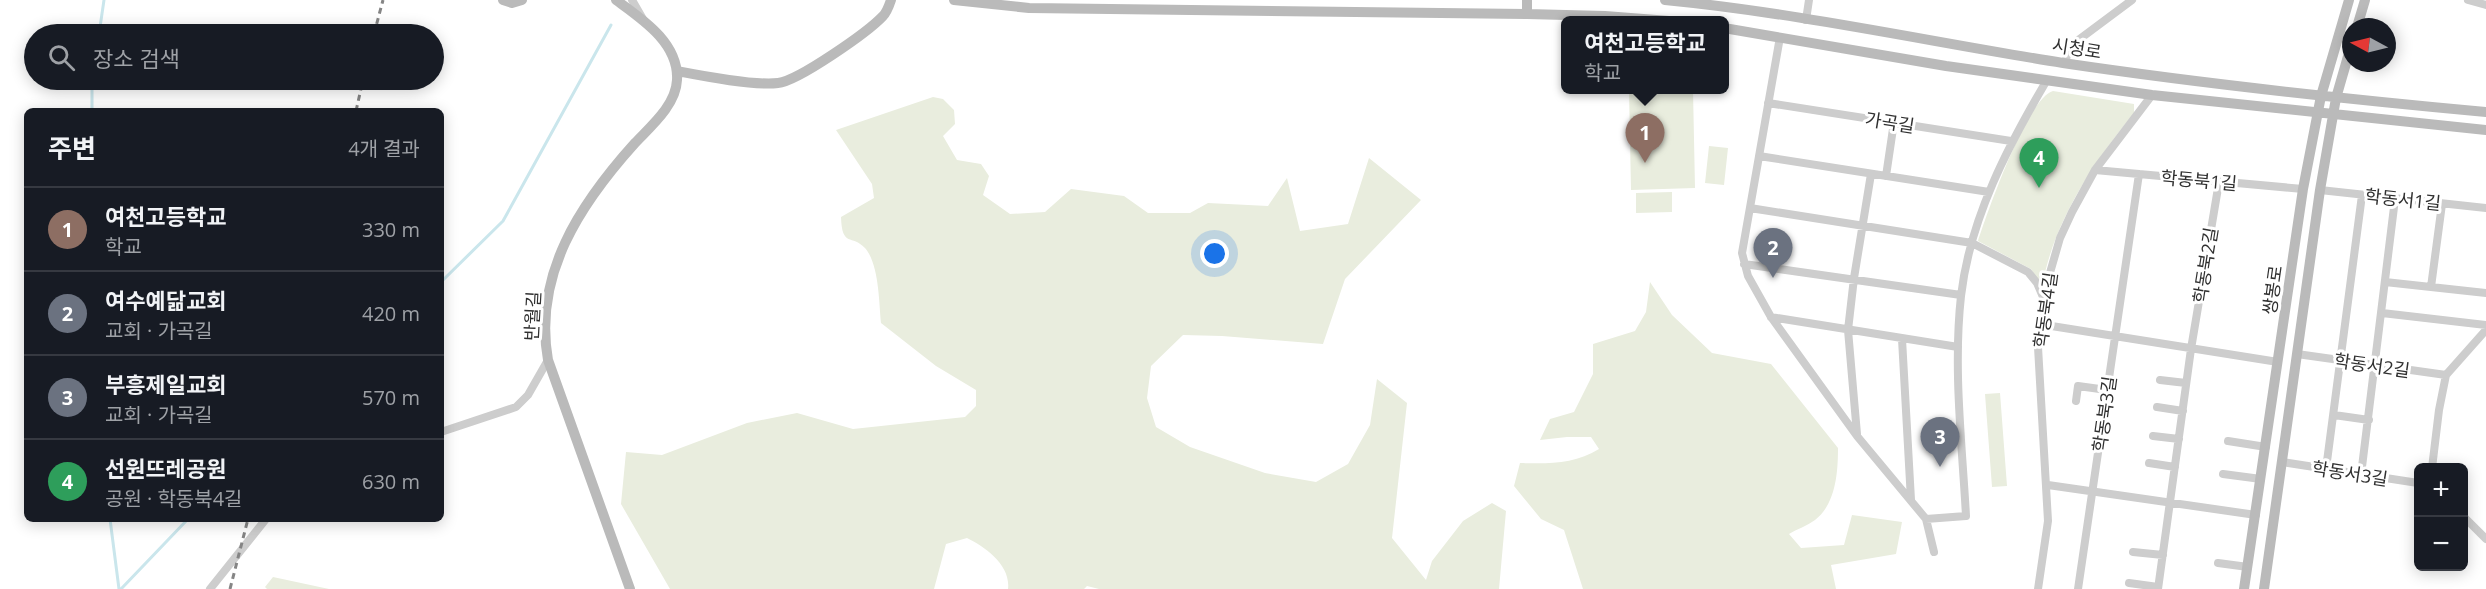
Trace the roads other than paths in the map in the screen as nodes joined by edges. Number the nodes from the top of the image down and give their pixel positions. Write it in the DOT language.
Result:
graph roads {
  1 [pos="503,0"];
  2 [pos="522,0"];
  3 [pos="616,0"];
  4 [pos="632,0"];
  5 [pos="891,0"];
  6 [pos="954,0"];
  7 [pos="1527,0"];
  8 [pos="1665,0"];
  9 [pos="1809,0"];
  10 [pos="2132,0"];
  11 [pos="2349,0"];
  12 [pos="2365,0"];
  13 [pos="2468,0"];
  14 [pos="2486,5"];
  15 [pos="1527,14"];
  16 [pos="1605,16"];
  17 [pos="2360,18"];
  18 [pos="644,20"];
  19 [pos="1806,20"];
  20 [pos="1729,29"];
  21 [pos="1780,37"];
  22 [pos="1949,45"];
  23 [pos="2065,63"];
  24 [pos="1946,66"];
  25 [pos="678,71"];
  26 [pos="2344,72"];
  27 [pos="704,76"];
  28 [pos="2047,80"];
  29 [pos="675,93"];
  30 [pos="2152,94"];
  31 [pos="2321,96"];
  32 [pos="2336,98"];
  33 [pos="1768,103"];
  34 [pos="2486,112"];
  35 [pos="2318,113"];
  36 [pos="2333,115"];
  37 [pos="1894,122"];
  38 [pos="2486,130"];
  39 [pos="2011,141"];
  40 [pos="1759,156"];
  41 [pos="2095,170"];
  42 [pos="1871,174"];
  43 [pos="2139,174"];
  44 [pos="1886,176"];
  45 [pos="2219,182"];
  46 [pos="2303,189"];
  47 [pos="2320,190"];
  48 [pos="1989,192"];
  49 [pos="2362,195"];
  50 [pos="2395,199"];
  51 [pos="2442,204"];
  52 [pos="1750,208"];
  53 [pos="2486,208"];
  54 [pos="1863,226"];
  55 [pos="1972,243"];
  56 [pos="1744,264"];
  57 [pos="1854,278"];
  58 [pos="2385,282"];
  59 [pos="2431,287"];
  60 [pos="2486,293"];
  61 [pos="1961,294"];
  62 [pos="2043,297"];
  63 [pos="2382,313"];
  64 [pos="1771,317"];
  65 [pos="2039,324"];
  66 [pos="2486,325"];
  67 [pos="1848,330"];
  68 [pos="2486,330"];
  69 [pos="2115,337"];
  70 [pos="1902,339"];
  71 [pos="1958,347"];
  72 [pos="2192,349"];
  73 [pos="2297,354"];
  74 [pos="548,360"];
  75 [pos="2340,361"];
  76 [pos="2278,362"];
  77 [pos="2376,365"];
  78 [pos="2446,375"];
  79 [pos="2160,380"];
  80 [pos="2187,383"];
  81 [pos="2108,390"];
  82 [pos="2076,401"];
  83 [pos="2157,407"];
  84 [pos="2183,411"];
  85 [pos="2334,415"];
  86 [pos="2368,420"];
  87 [pos="444,431"];
  88 [pos="1857,436"];
  89 [pos="2153,436"];
  90 [pos="2179,440"];
  91 [pos="2228,441"];
  92 [pos="2266,447"];
  93 [pos="2282,462"];
  94 [pos="2149,463"];
  95 [pos="2433,463"];
  96 [pos="2175,467"];
  97 [pos="2326,469"];
  98 [pos="2223,474"];
  99 [pos="2361,475"];
  100 [pos="2261,479"];
  101 [pos="2414,482"];
  102 [pos="2048,485"];
  103 [pos="2093,492"];
  104 [pos="1911,500"];
  105 [pos="2170,503"];
  106 [pos="2256,515"];
  107 [pos="1926,519"];
  108 [pos="264,522"];
  109 [pos="2468,522"];
  110 [pos="2486,539"];
  111 [pos="1934,552"];
  112 [pos="2133,552"];
  113 [pos="2163,555"];
  114 [pos="2218,563"];
  115 [pos="2248,567"];
  116 [pos="2129,583"];
  117 [pos="2158,588"];
  118 [pos="210,589"];
  119 [pos="630,589"];
  120 [pos="2038,589"];
  121 [pos="2078,589"];
  122 [pos="2244,589"];
  123 [pos="2264,589"];
  1 -- 2 [label="street"];
  3 -- 18 [label="street"];
  4 -- 18 [label="street"];
  5 -- 27 [label="street"];
  6 -- 15 [label="street"];
  7 -- 15 [label="street"];
  8 -- 19 [label="street, 시청로"];
  9 -- 19 [label="street"];
  10 -- 23 [label="street"];
  11 -- 31 [label="street, 쌍봉로"];
  12 -- 17 [label="street"];
  13 -- 14 [label="street"];
  15 -- 16 [label="street"];
  18 -- 25 [label="street"];
  19 -- 22 [label="street, 시청로"];
  20 -- 21 [label="street, 시청로"];
  21 -- 24 [label="street, 시청로"];
  21 -- 33 [label="street"];
  22 -- 23 [label="street, 시청로"];
  22 -- 24 [label="street"];
  23 -- 31 [label="street, 시청로"];
  24 -- 28 [label="street, 시청로"];
  25 -- 27 [label="street"];
  25 -- 29 [label="street, 반월길"];
  26 -- 32 [label="street, 쌍봉로"];
  27 -- 29 [label="street"];
  28 -- 30 [label="street, 시청로"];
  28 -- 39 [label="street"];
  29 -- 74 [label="street, 반월길"];
  30 -- 35 [label="street, 시청로"];
  30 -- 41 [label="street, 학동북4길"];
  31 -- 32 [label="street, 시청로"];
  31 -- 35 [label="street, 쌍봉로"];
  32 -- 34 [label="street, 시청로"];
  32 -- 36 [label="street, 쌍봉로"];
  33 -- 37 [label="street, 가곡길"];
  33 -- 40 [label="street"];
  35 -- 36 [label="street, 시청로"];
  35 -- 46 [label="street, 쌍봉로"];
  36 -- 38 [label="street, 시청로"];
  36 -- 47 [label="street, 쌍봉로"];
  37 -- 39 [label="street, 가곡길"];
  37 -- 44 [label="street"];
  39 -- 48 [label="street"];
  40 -- 42 [label="street"];
  40 -- 52 [label="street"];
  41 -- 43 [label="street, 학동북1길"];
  41 -- 62 [label="street, 학동북4길"];
  42 -- 44 [label="street"];
  42 -- 54 [label="street"];
  43 -- 45 [label="street, 학동북1길"];
  43 -- 69 [label="street"];
  44 -- 48 [label="street"];
  45 -- 46 [label="street, 학동북1길"];
  45 -- 72 [label="street, 학동북2길"];
  46 -- 76 [label="street, 쌍봉로"];
  47 -- 49 [label="street, 학동서1길"];
  47 -- 73 [label="street, 쌍봉로"];
  48 -- 55 [label="street"];
  49 -- 50 [label="street, 학동서1길"];
  49 -- 75 [label="street"];
  50 -- 51 [label="street, 학동서1길"];
  50 -- 58 [label="street"];
  51 -- 53 [label="street, 학동서1길"];
  51 -- 59 [label="street"];
  52 -- 54 [label="street"];
  52 -- 56 [label="street"];
  54 -- 55 [label="street"];
  54 -- 57 [label="street"];
  55 -- 61 [label="street"];
  55 -- 62 [label="street"];
  56 -- 57 [label="street"];
  56 -- 64 [label="street"];
  57 -- 61 [label="street"];
  57 -- 67 [label="street"];
  58 -- 59 [label="street"];
  58 -- 63 [label="street"];
  59 -- 60 [label="street"];
  61 -- 71 [label="street"];
  62 -- 65 [label="street, 학동북4길"];
  63 -- 66 [label="street"];
  63 -- 77 [label="street"];
  64 -- 67 [label="street"];
  64 -- 88 [label="street"];
  65 -- 69 [label="street"];
  65 -- 102 [label="street, 학동북4길"];
  67 -- 70 [label="street"];
  67 -- 88 [label="street"];
  68 -- 78 [label="street"];
  69 -- 72 [label="street"];
  69 -- 81 [label="street, 학동북3길"];
  70 -- 71 [label="street"];
  70 -- 104 [label="street"];
  71 -- 107 [label="street"];
  72 -- 76 [label="street"];
  72 -- 80 [label="street"];
  73 -- 75 [label="street, 학동서2길"];
  73 -- 93 [label="street, 쌍봉로"];
  74 -- 87 [label="street"];
  74 -- 119 [label="street, 반월길"];
  75 -- 77 [label="street, 학동서2길"];
  75 -- 85 [label="street"];
  76 -- 92 [label="street, 쌍봉로"];
  77 -- 78 [label="street, 학동서2길"];
  77 -- 86 [label="street"];
  78 -- 95 [label="street"];
  79 -- 80 [label="street"];
  80 -- 84 [label="street"];
  81 -- 82 [label="street"];
  81 -- 103 [label="street, 학동북3길"];
  83 -- 84 [label="street"];
  84 -- 90 [label="street"];
  85 -- 86 [label="street"];
  85 -- 97 [label="street"];
  86 -- 99 [label="street"];
  88 -- 104 [label="street"];
  89 -- 90 [label="street"];
  90 -- 96 [label="street"];
  91 -- 92 [label="street"];
  92 -- 100 [label="street, 쌍봉로"];
  93 -- 97 [label="street, 학동서3길"];
  93 -- 123 [label="street, 쌍봉로"];
  94 -- 96 [label="street"];
  96 -- 105 [label="street"];
  97 -- 99 [label="street, 학동서3길"];
  98 -- 100 [label="street"];
  99 -- 101 [label="street, 학동서3길"];
  100 -- 106 [label="street, 쌍봉로"];
  102 -- 103 [label="street"];
  102 -- 120 [label="street, 학동북4길"];
  103 -- 105 [label="street"];
  103 -- 121 [label="street"];
  104 -- 107 [label="street"];
  105 -- 106 [label="street"];
  105 -- 113 [label="street"];
  106 -- 115 [label="street, 쌍봉로"];
  107 -- 111 [label="street"];
  108 -- 118 [label="street"];
  109 -- 110 [label="street"];
  112 -- 113 [label="street"];
  113 -- 117 [label="street"];
  114 -- 115 [label="street"];
  115 -- 122 [label="street, 쌍봉로"];
  116 -- 117 [label="street"];
}
